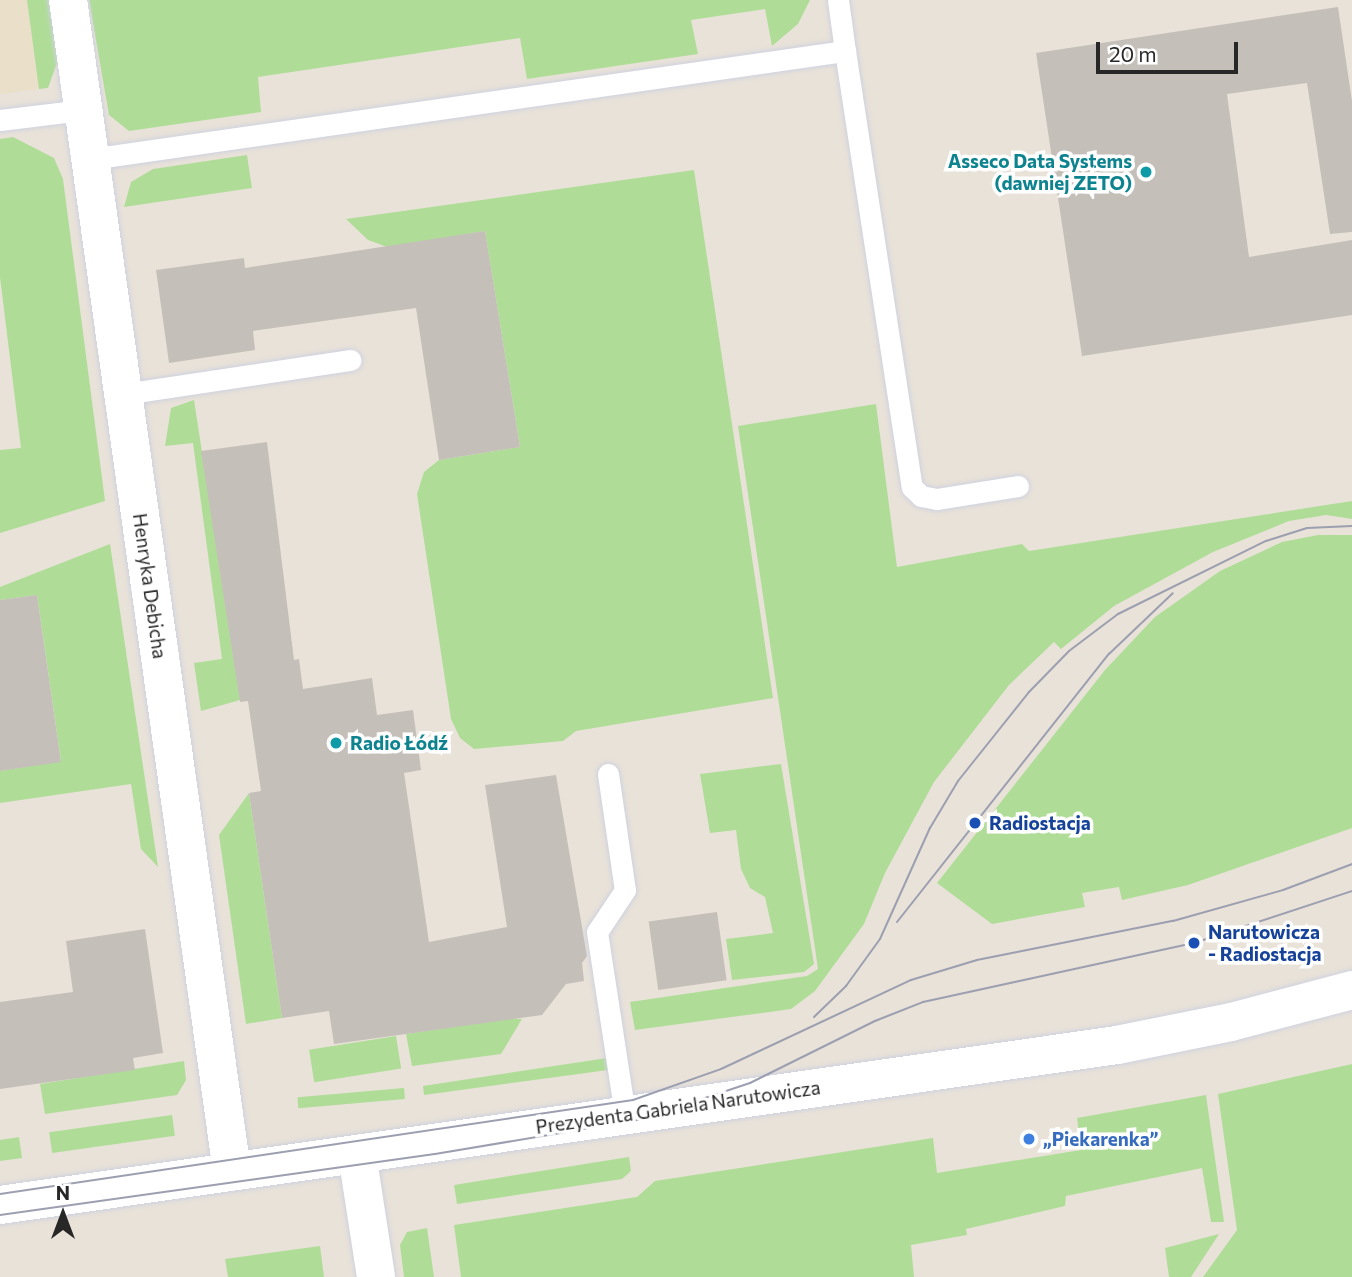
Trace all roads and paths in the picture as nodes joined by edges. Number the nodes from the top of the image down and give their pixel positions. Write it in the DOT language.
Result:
graph roads {
  1 [pos="68,0"];
  2 [pos="838,0"];
  3 [pos="845,51"];
  4 [pos="83,110"];
  5 [pos="0,120"];
  6 [pos="90,159"];
  7 [pos="350,360"];
  8 [pos="123,394"];
  9 [pos="1018,486"];
  10 [pos="608,774"];
  11 [pos="1352,990"];
  12 [pos="625,1114"];
  13 [pos="357,1154"];
  14 [pos="232,1171"];
  15 [pos="0,1205"];
  16 [pos="376,1277"];
  1 -- 4 [label="street, Henryka Debicha"];
  2 -- 3 [label="lane"];
  3 -- 6 [label="lane"];
  3 -- 9 [label="lane"];
  4 -- 5 [label="lane"];
  4 -- 6 [label="street, Henryka Debicha"];
  6 -- 8 [label="street, Henryka Debicha"];
  7 -- 8 [label="lane"];
  8 -- 14 [label="street, Henryka Debicha"];
  10 -- 12 [label="lane"];
  11 -- 12 [label="street, Prezydenta Gabriela Narutowicza"];
  12 -- 13 [label="street, Prezydenta Gabriela Narutowicza"];
  13 -- 14 [label="street, Prezydenta Gabriela Narutowicza"];
  13 -- 16 [label="street"];
  14 -- 15 [label="street, Prezydenta Gabriela Narutowicza"];
}
